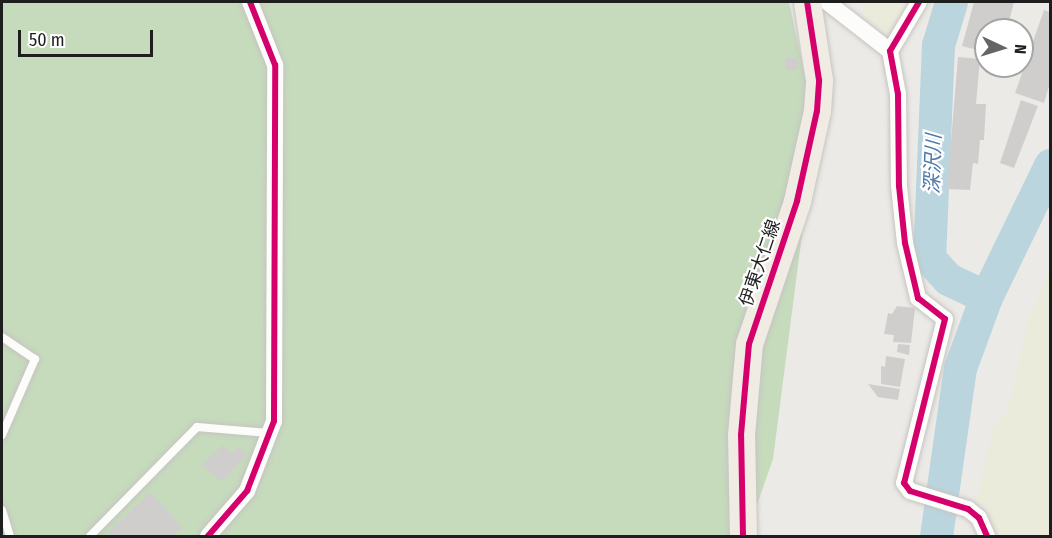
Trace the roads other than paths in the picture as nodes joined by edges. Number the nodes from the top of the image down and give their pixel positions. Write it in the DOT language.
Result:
graph roads {
  1 [pos="250,2"];
  2 [pos="807,2"];
  3 [pos="827,2"];
  4 [pos="919,2"];
  5 [pos="890,51"];
  6 [pos="2,337"];
  7 [pos="269,433"];
  8 [pos="2,435"];
  9 [pos="2,510"];
  10 [pos="10,537"];
  11 [pos="90,537"];
  12 [pos="208,537"];
  13 [pos="743,537"];
  14 [pos="987,537"];
  1 -- 7 [label="street"];
  2 -- 13 [label="main road, 伊東大仁線"];
  3 -- 5 [label="street"];
  4 -- 5 [label="street"];
  5 -- 14 [label="street"];
  6 -- 8 [label="lane"];
  7 -- 11 [label="lane"];
  7 -- 12 [label="street"];
  9 -- 10 [label="lane"];
}
